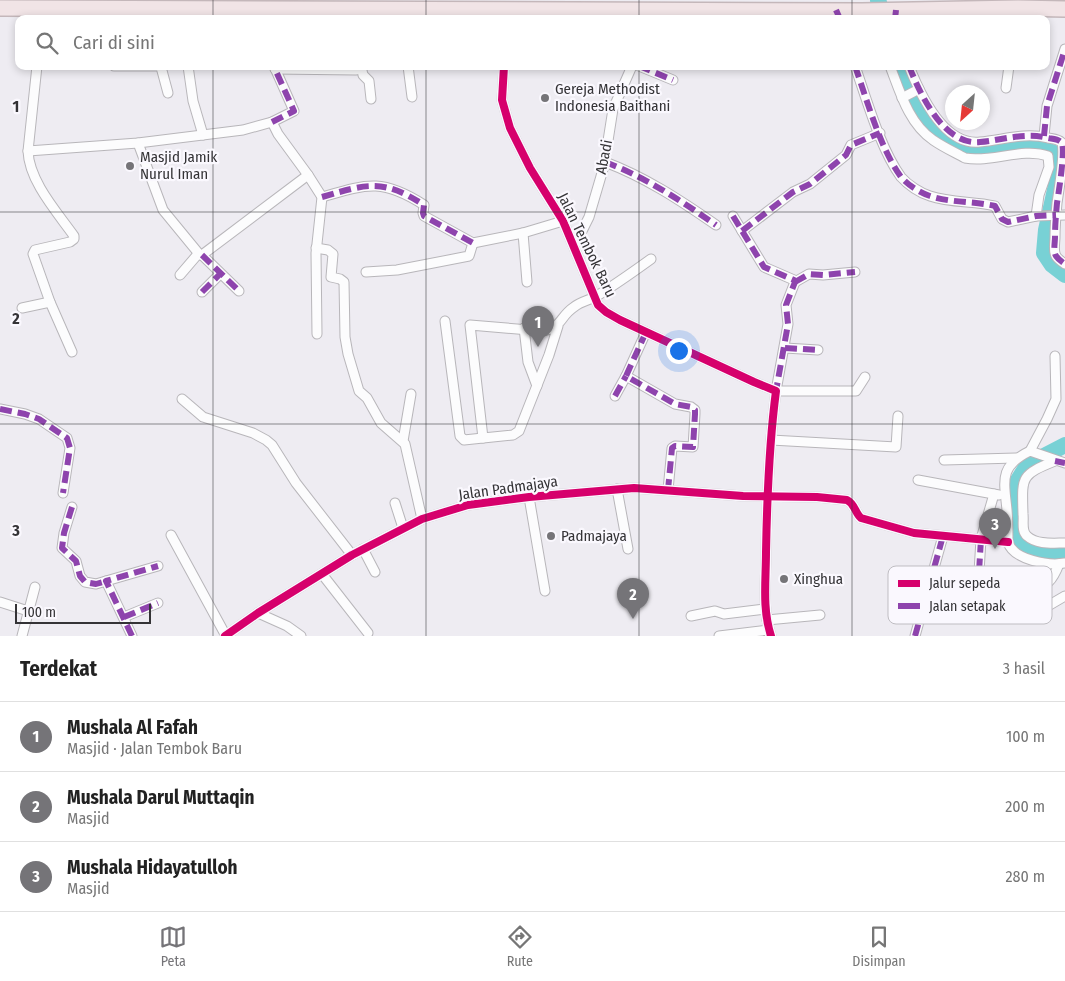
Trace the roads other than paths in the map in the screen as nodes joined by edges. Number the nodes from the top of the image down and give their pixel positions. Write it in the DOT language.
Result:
graph roads {
  1 [pos="0,8"];
  2 [pos="1065,9"];
  3 [pos="43,13"];
  4 [pos="162,13"];
  5 [pos="895,13"];
  6 [pos="1017,13"];
  7 [pos="259,14"];
  8 [pos="356,14"];
  9 [pos="401,14"];
  10 [pos="506,14"];
  11 [pos="658,15"];
  12 [pos="844,15"];
  13 [pos="1065,49"];
  14 [pos="37,70"];
  15 [pos="162,70"];
  16 [pos="189,70"];
  17 [pos="275,70"];
  18 [pos="359,70"];
  19 [pos="409,70"];
  20 [pos="504,70"];
  21 [pos="630,70"];
  22 [pos="649,70"];
  23 [pos="856,70"];
  24 [pos="892,70"];
  25 [pos="910,70"];
  26 [pos="1008,70"];
  27 [pos="673,80"];
  28 [pos="1006,88"];
  29 [pos="917,90"];
  30 [pos="168,93"];
  31 [pos="412,97"];
  32 [pos="903,98"];
  33 [pos="371,99"];
  34 [pos="272,122"];
  35 [pos="880,133"];
  36 [pos="203,135"];
  37 [pos="1044,136"];
  38 [pos="138,143"];
  39 [pos="28,151"];
  40 [pos="605,162"];
  41 [pos="308,175"];
  42 [pos="322,198"];
  43 [pos="1058,215"];
  44 [pos="734,216"];
  45 [pos="1038,216"];
  46 [pos="563,221"];
  47 [pos="716,225"];
  48 [pos="742,231"];
  49 [pos="523,233"];
  50 [pos="473,243"];
  51 [pos="574,246"];
  52 [pos="316,248"];
  53 [pos="199,255"];
  54 [pos="651,260"];
  55 [pos="1065,264"];
  56 [pos="366,272"];
  57 [pos="855,272"];
  58 [pos="180,275"];
  59 [pos="219,275"];
  60 [pos="527,282"];
  61 [pos="795,282"];
  62 [pos="239,291"];
  63 [pos="202,292"];
  64 [pos="594,297"];
  65 [pos="50,302"];
  66 [pos="22,308"];
  67 [pos="445,320"];
  68 [pos="558,326"];
  69 [pos="524,328"];
  70 [pos="646,332"];
  71 [pos="317,334"];
  72 [pos="785,348"];
  73 [pos="818,350"];
  74 [pos="72,352"];
  75 [pos="1055,356"];
  76 [pos="626,376"];
  77 [pos="865,376"];
  78 [pos="536,386"];
  79 [pos="776,391"];
  80 [pos="411,394"];
  81 [pos="615,396"];
  82 [pos="182,399"];
  83 [pos="0,408"];
  84 [pos="898,416"];
  85 [pos="483,438"];
  86 [pos="771,440"];
  87 [pos="403,441"];
  88 [pos="1032,452"];
  89 [pos="1016,458"];
  90 [pos="944,460"];
  91 [pos="1053,460"];
  92 [pos="1065,463"];
  93 [pos="918,480"];
  94 [pos="617,489"];
  95 [pos="668,490"];
  96 [pos="63,493"];
  97 [pos="994,494"];
  98 [pos="1004,495"];
  99 [pos="529,497"];
  100 [pos="767,497"];
  101 [pos="396,503"];
  102 [pos="72,507"];
  103 [pos="422,519"];
  104 [pos="403,528"];
  105 [pos="171,535"];
  106 [pos="943,536"];
  107 [pos="981,539"];
  108 [pos="1008,542"];
  109 [pos="1065,543"];
  110 [pos="628,548"];
  111 [pos="363,549"];
  112 [pos="352,555"];
  113 [pos="1062,564"];
  114 [pos="158,566"];
  115 [pos="935,566"];
  116 [pos="979,566"];
  117 [pos="375,572"];
  118 [pos="322,574"];
  119 [pos="1052,580"];
  120 [pos="106,581"];
  121 [pos="35,587"];
  122 [pos="545,592"];
  123 [pos="1065,596"];
  124 [pos="0,602"];
  125 [pos="158,603"];
  126 [pos="1052,604"];
  127 [pos="765,609"];
  128 [pos="28,611"];
  129 [pos="258,613"];
  130 [pos="820,615"];
  131 [pos="690,616"];
  132 [pos="124,617"];
  133 [pos="767,620"];
  134 [pos="368,633"];
  135 [pos="770,633"];
  136 [pos="22,636"];
  137 [pos="132,636"];
  138 [pos="226,636"];
  139 [pos="301,636"];
  140 [pos="719,636"];
  1 -- 3 [label="highway"];
  2 -- 6 [label="highway"];
  3 -- 4 [label="highway"];
  4 -- 7 [label="highway"];
  5 -- 6 [label="highway"];
  5 -- 12 [label="highway"];
  7 -- 8 [label="highway"];
  8 -- 9 [label="highway"];
  9 -- 10 [label="highway"];
  10 -- 11 [label="highway"];
  13 -- 37 [label="street"];
  14 -- 39 [label="street"];
  15 -- 30 [label="street"];
  16 -- 36 [label="street"];
  17 -- 34 [label="street"];
  18 -- 33 [label="street"];
  19 -- 31 [label="street"];
  20 -- 46 [label="street, Jalan Tembok Baru"];
  21 -- 40 [label="street, Abadi"];
  22 -- 27 [label="street"];
  23 -- 35 [label="street"];
  24 -- 32 [label="street"];
  25 -- 29 [label="street"];
  26 -- 28 [label="street"];
  29 -- 32 [label="street"];
  29 -- 37 [label="street"];
  32 -- 45 [label="street"];
  34 -- 36 [label="street"];
  34 -- 41 [label="street"];
  35 -- 45 [label="street"];
  35 -- 48 [label="street"];
  36 -- 38 [label="street"];
  37 -- 43 [label="street"];
  38 -- 39 [label="street"];
  38 -- 53 [label="street"];
  39 -- 65 [label="street"];
  40 -- 47 [label="street"];
  40 -- 51 [label="street, Abadi"];
  41 -- 42 [label="street"];
  41 -- 53 [label="street"];
  42 -- 50 [label="street"];
  42 -- 52 [label="street"];
  43 -- 45 [label="street"];
  43 -- 55 [label="street"];
  44 -- 48 [label="street"];
  46 -- 49 [label="street"];
  46 -- 51 [label="street, Jalan Tembok Baru"];
  48 -- 61 [label="street"];
  49 -- 50 [label="street"];
  49 -- 60 [label="street"];
  50 -- 56 [label="street"];
  51 -- 64 [label="street, Jalan Tembok Baru"];
  52 -- 71 [label="street"];
  52 -- 87 [label="street"];
  53 -- 58 [label="street"];
  53 -- 59 [label="street"];
  54 -- 64 [label="street"];
  57 -- 61 [label="street"];
  59 -- 62 [label="street"];
  59 -- 63 [label="street"];
  61 -- 72 [label="street"];
  64 -- 68 [label="street"];
  64 -- 70 [label="street, Jalan Tembok Baru"];
  65 -- 66 [label="street"];
  65 -- 74 [label="street"];
  67 -- 85 [label="street"];
  68 -- 69 [label="street"];
  68 -- 78 [label="street"];
  69 -- 78 [label="street"];
  69 -- 85 [label="street"];
  70 -- 76 [label="street"];
  70 -- 79 [label="street, Jalan Tembok Baru"];
  72 -- 73 [label="street"];
  72 -- 79 [label="street"];
  75 -- 88 [label="street"];
  76 -- 81 [label="street"];
  76 -- 95 [label="street"];
  77 -- 79 [label="street"];
  78 -- 85 [label="street"];
  79 -- 86 [label="street"];
  80 -- 87 [label="street"];
  82 -- 112 [label="street"];
  83 -- 96 [label="street"];
  84 -- 86 [label="street"];
  86 -- 100 [label="street"];
  87 -- 103 [label="street"];
  88 -- 89 [label="street"];
  88 -- 91 [label="street"];
  89 -- 90 [label="street"];
  89 -- 98 [label="street"];
  91 -- 92 [label="street"];
  91 -- 109 [label="street"];
  93 -- 97 [label="street"];
  94 -- 95 [label="street, Jalan Padmajaya"];
  94 -- 99 [label="street, Jalan Padmajaya"];
  94 -- 110 [label="street"];
  95 -- 100 [label="street, Jalan Padmajaya"];
  97 -- 98 [label="street"];
  97 -- 107 [label="street"];
  98 -- 108 [label="street"];
  99 -- 103 [label="street, Jalan Padmajaya"];
  99 -- 122 [label="street"];
  100 -- 106 [label="street, Jalan Padmajaya"];
  100 -- 127 [label="street"];
  101 -- 104 [label="street"];
  102 -- 120 [label="street"];
  103 -- 104 [label="street, Jalan Padmajaya"];
  104 -- 111 [label="street, Jalan Padmajaya"];
  105 -- 138 [label="street"];
  106 -- 107 [label="street, Jalan Padmajaya"];
  106 -- 115 [label="street"];
  107 -- 108 [label="street, Jalan Padmajaya"];
  107 -- 116 [label="street"];
  108 -- 113 [label="street"];
  111 -- 112 [label="street, Jalan Padmajaya"];
  111 -- 117 [label="street"];
  112 -- 118 [label="street, Jalan Padmajaya"];
  113 -- 119 [label="street"];
  114 -- 120 [label="street"];
  118 -- 129 [label="street, Jalan Padmajaya"];
  118 -- 134 [label="street"];
  120 -- 132 [label="street"];
  121 -- 128 [label="street"];
  123 -- 126 [label="street"];
  124 -- 128 [label="street"];
  125 -- 132 [label="street"];
  127 -- 131 [label="street"];
  127 -- 133 [label="street"];
  128 -- 136 [label="street"];
  129 -- 138 [label="street, Jalan Padmajaya"];
  129 -- 139 [label="street"];
  130 -- 133 [label="street"];
  132 -- 137 [label="street"];
  133 -- 135 [label="street"];
  135 -- 140 [label="street"];
}
